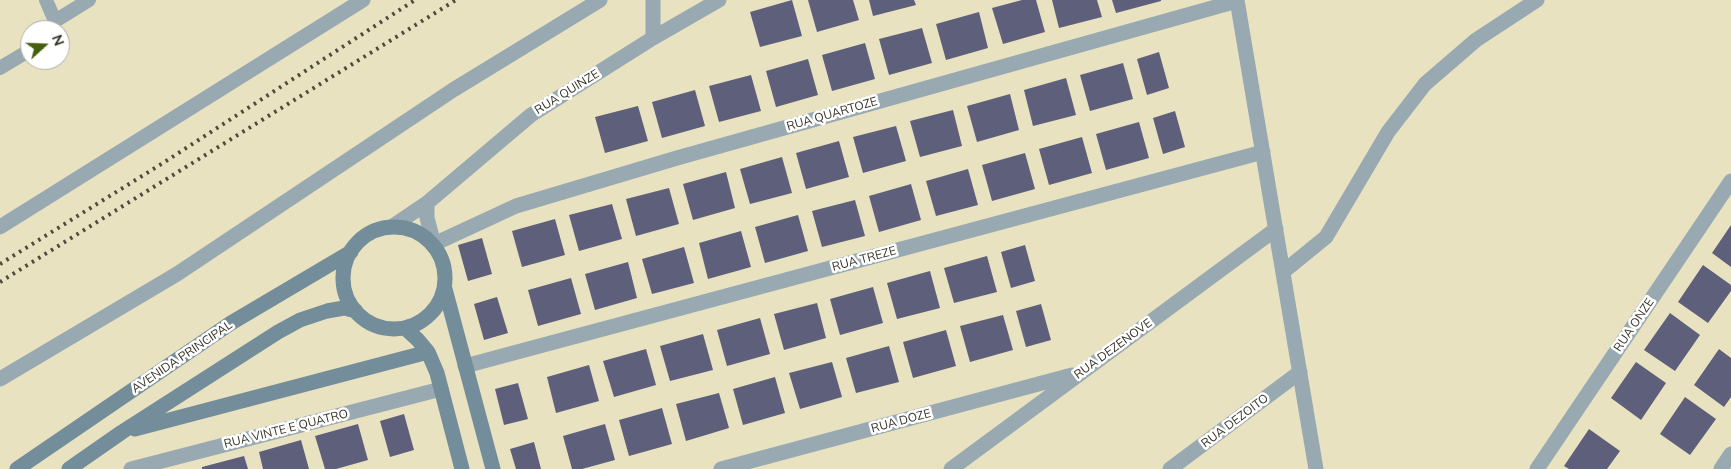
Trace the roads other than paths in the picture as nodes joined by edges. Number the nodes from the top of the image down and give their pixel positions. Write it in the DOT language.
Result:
graph roads {
  1 [pos="46,0"];
  2 [pos="89,0"];
  3 [pos="364,0"];
  4 [pos="600,0"];
  5 [pos="653,0"];
  6 [pos="719,0"];
  7 [pos="1237,0"];
  8 [pos="1537,0"];
  9 [pos="51,20"];
  10 [pos="61,20"];
  11 [pos="653,38"];
  12 [pos="20,56"];
  13 [pos="0,68"];
  14 [pos="1263,152"];
  15 [pos="1731,182"];
  16 [pos="427,203"];
  17 [pos="393,226"];
  18 [pos="0,227"];
  19 [pos="1276,229"];
  20 [pos="434,244"];
  21 [pos="350,252"];
  22 [pos="1283,272"];
  23 [pos="445,289"];
  24 [pos="356,311"];
  25 [pos="405,328"];
  26 [pos="428,352"];
  27 [pos="465,366"];
  28 [pos="1300,372"];
  29 [pos="1081,373"];
  30 [pos="0,379"];
  31 [pos="441,389"];
  32 [pos="122,432"];
  33 [pos="1731,454"];
  34 [pos="18,469"];
  35 [pos="69,469"];
  36 [pos="131,469"];
  37 [pos="462,469"];
  38 [pos="493,469"];
  39 [pos="721,469"];
  40 [pos="951,469"];
  41 [pos="1170,469"];
  42 [pos="1316,469"];
  43 [pos="1537,469"];
  44 [pos="1721,469"];
  1 -- 9 [label="lane"];
  2 -- 10 [label="lane"];
  3 -- 18 [label="street"];
  4 -- 30 [label="street"];
  5 -- 11 [label="street"];
  6 -- 11 [label="street, RUA QUINZE"];
  7 -- 14 [label="street"];
  7 -- 20 [label="street, RUA QUARTOZE"];
  8 -- 22 [label="street"];
  11 -- 16 [label="street, RUA QUINZE"];
  12 -- 13 [label="lane"];
  14 -- 19 [label="street"];
  14 -- 27 [label="street, RUA TREZE"];
  15 -- 43 [label="street, RUA ONZE"];
  16 -- 17 [label="street, RUA QUINZE"];
  16 -- 20 [label="street"];
  17 -- 20 [label="street"];
  17 -- 21 [label="street, AVENIDA PRINCIPAL"];
  19 -- 22 [label="street"];
  19 -- 29 [label="street, RUA DEZENOVE"];
  20 -- 23 [label="street"];
  21 -- 24 [label="street"];
  21 -- 34 [label="street, AVENIDA PRINCIPAL"];
  22 -- 28 [label="street"];
  23 -- 25 [label="street"];
  23 -- 27 [label="street"];
  24 -- 25 [label="street"];
  24 -- 32 [label="street"];
  25 -- 26 [label="street"];
  26 -- 31 [label="street"];
  26 -- 32 [label="street"];
  27 -- 38 [label="street"];
  28 -- 41 [label="street, RUA DEZOITO"];
  28 -- 42 [label="street"];
  29 -- 39 [label="street, RUA DOZE"];
  29 -- 40 [label="street, RUA DEZENOVE"];
  31 -- 36 [label="street, RUA VINTE E QUATRO"];
  31 -- 37 [label="street"];
  32 -- 35 [label="street"];
  33 -- 44 [label="street"];
}
